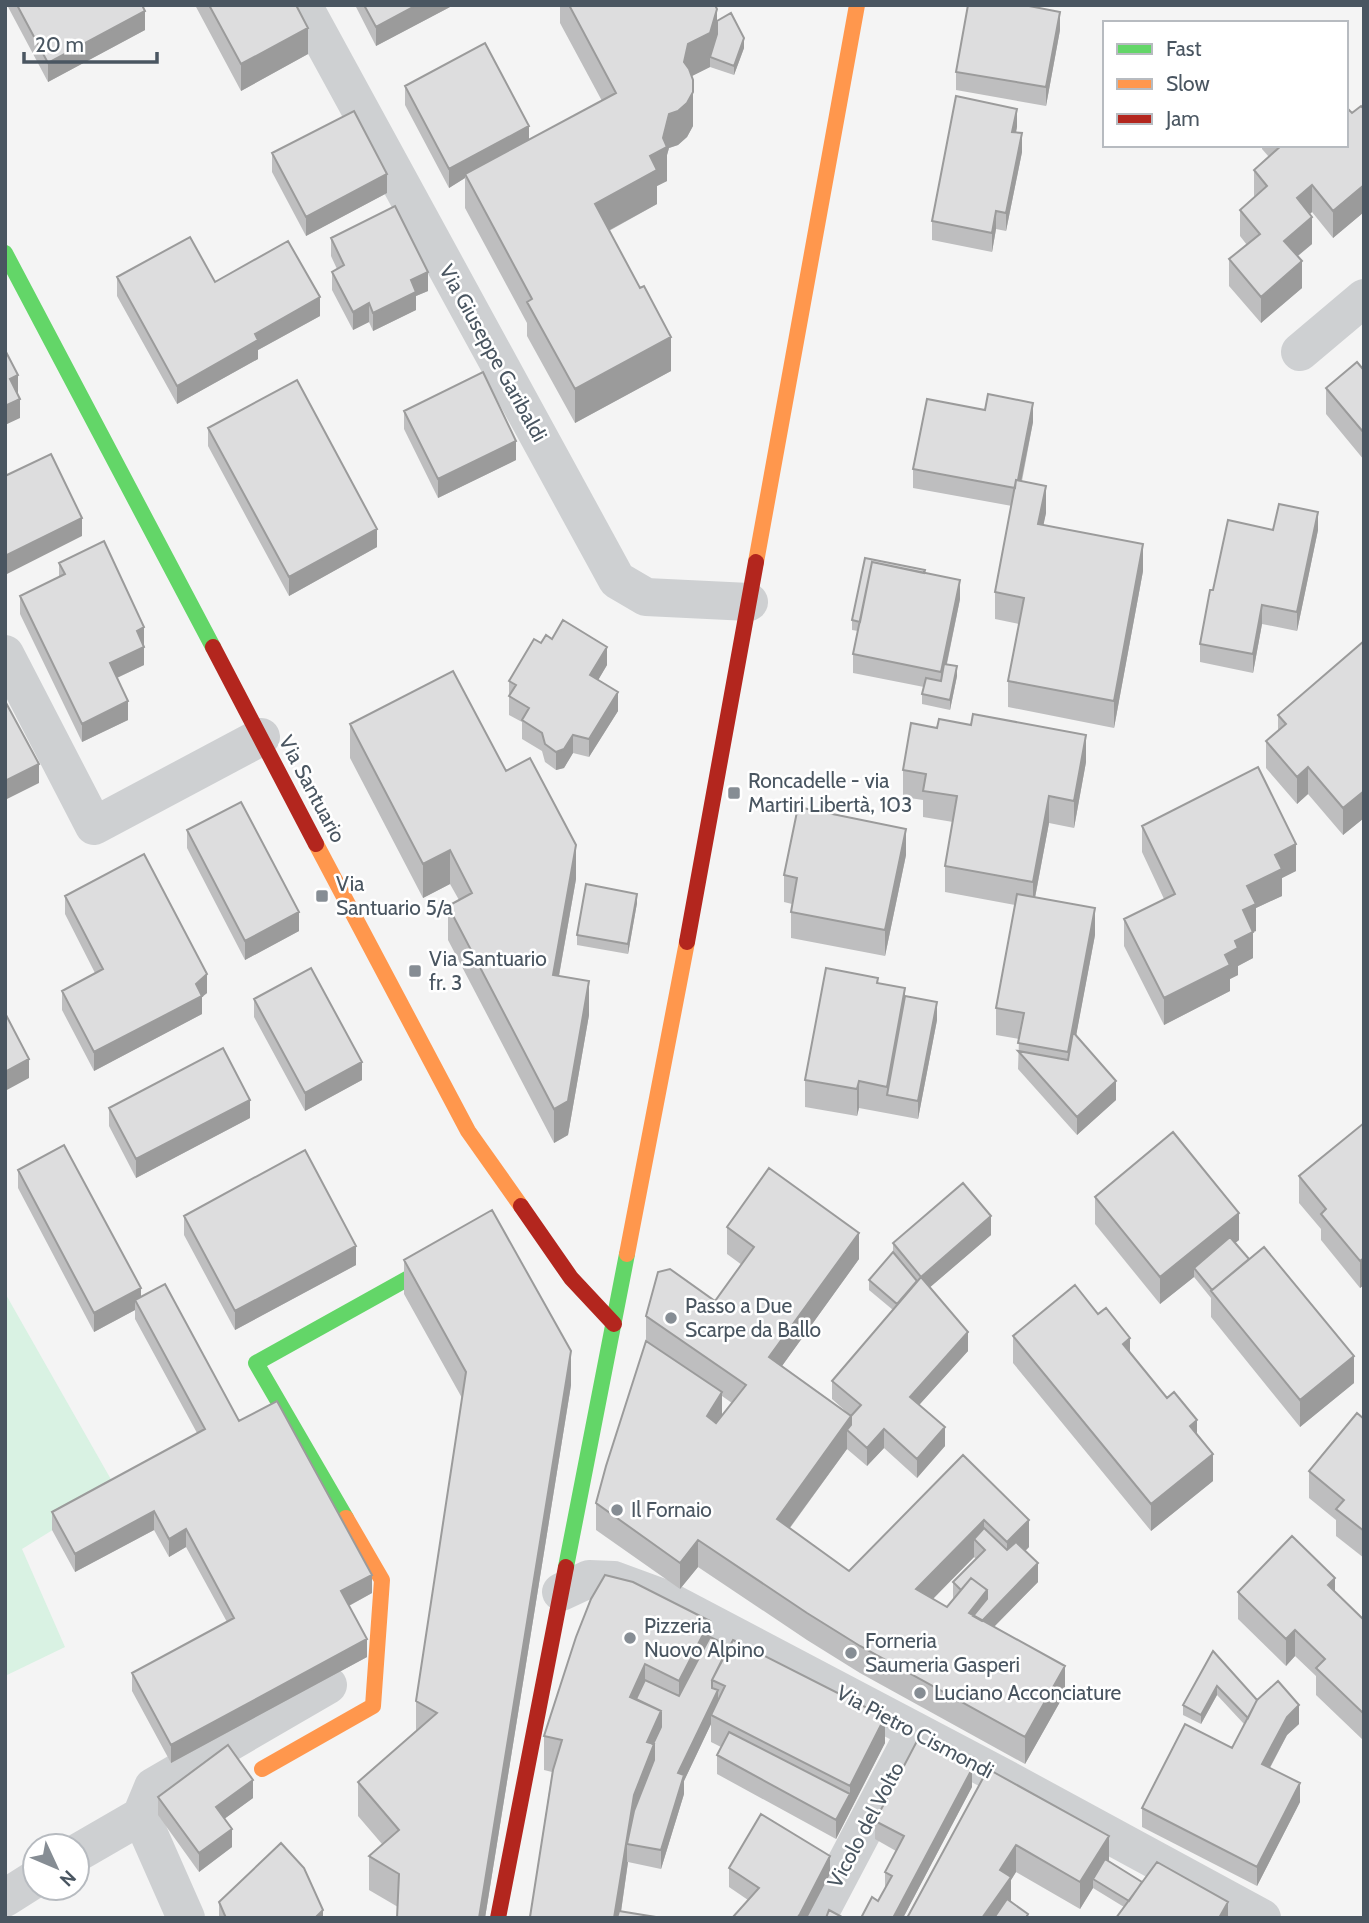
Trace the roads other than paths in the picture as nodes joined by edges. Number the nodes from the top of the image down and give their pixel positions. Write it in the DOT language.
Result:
graph roads {
  1 [pos="303,5"];
  2 [pos="857,5"];
  3 [pos="5,253"];
  4 [pos="1364,298"];
  5 [pos="1300,352"];
  6 [pos="749,602"];
  7 [pos="5,654"];
  8 [pos="261,737"];
  9 [pos="464,1247"];
  10 [pos="614,1324"];
  11 [pos="561,1592"];
  12 [pos="328,1685"];
  13 [pos="915,1732"];
  14 [pos="262,1769"];
  15 [pos="141,1816"];
  16 [pos="91,1845"];
  17 [pos="21,1888"];
  18 [pos="5,1898"];
  19 [pos="186,1918"];
  20 [pos="498,1918"];
  21 [pos="817,1918"];
  22 [pos="1262,1918"];
  1 -- 6 [label="street, Via Giuseppe Garibaldi"];
  2 -- 6 [label="street"];
  3 -- 8 [label="street, Via Santuario"];
  4 -- 5 [label="street"];
  6 -- 10 [label="street"];
  7 -- 8 [label="street"];
  8 -- 10 [label="street, Via Santuario"];
  9 -- 14 [label="street"];
  10 -- 11 [label="street"];
  11 -- 13 [label="street, Via Pietro Cismondi"];
  11 -- 20 [label="street"];
  12 -- 15 [label="street"];
  13 -- 21 [label="street, Vicolo del Volto"];
  13 -- 22 [label="street, Via Pietro Cismondi"];
  15 -- 16 [label="street"];
  15 -- 19 [label="street"];
  17 -- 18 [label="street"];
}
